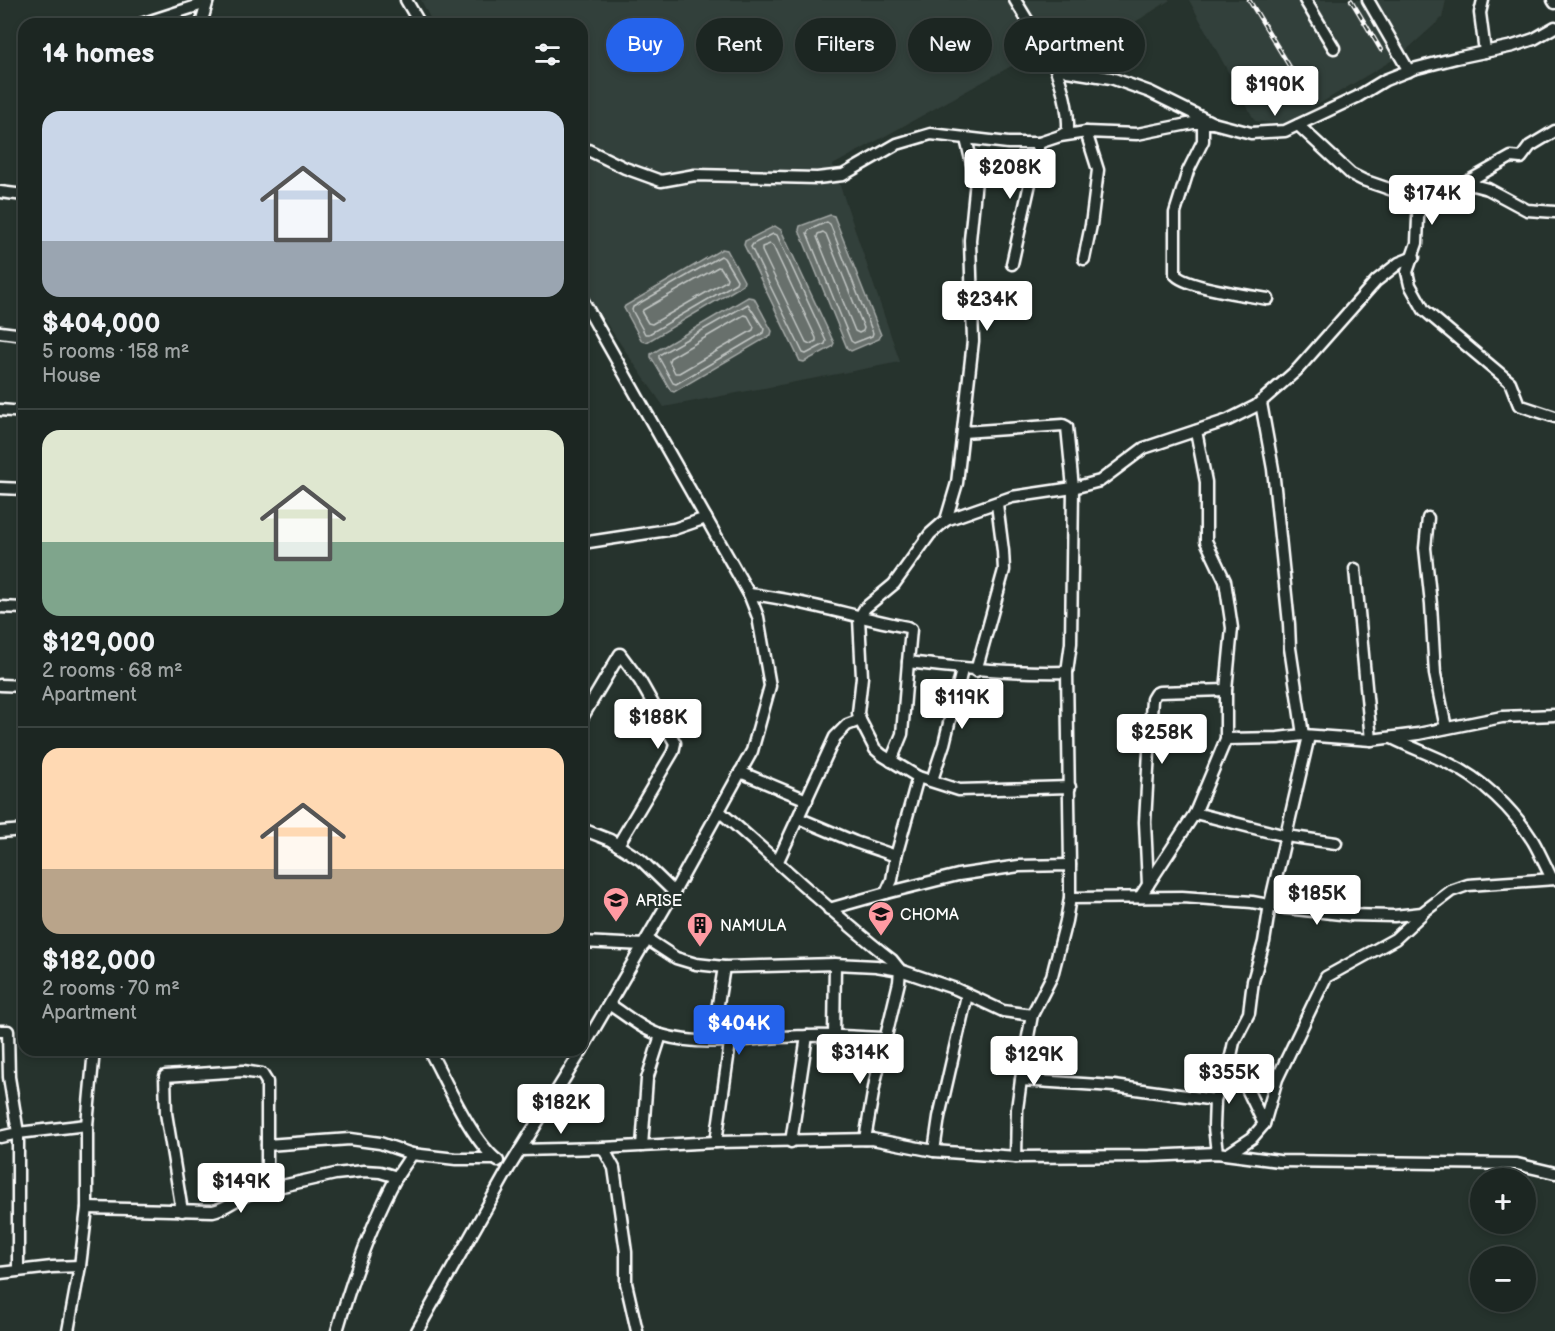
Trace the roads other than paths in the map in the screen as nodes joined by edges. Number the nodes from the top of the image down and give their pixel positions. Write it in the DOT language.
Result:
graph roads {
  1 [pos="406,0"];
  2 [pos="1015,0"];
  3 [pos="1305,0"];
  4 [pos="1368,0"];
  5 [pos="1483,0"];
  6 [pos="204,2"];
  7 [pos="158,18"];
  8 [pos="202,18"];
  9 [pos="416,18"];
  10 [pos="1026,18"];
  11 [pos="1555,27"];
  12 [pos="1334,48"];
  13 [pos="1485,52"];
  14 [pos="1409,71"];
  15 [pos="1057,72"];
  16 [pos="1073,72"];
  17 [pos="1208,123"];
  18 [pos="1298,125"];
  19 [pos="1555,131"];
  20 [pos="1086,132"];
  21 [pos="1060,136"];
  22 [pos="966,139"];
  23 [pos="1039,143"];
  24 [pos="588,150"];
  25 [pos="1465,183"];
  26 [pos="0,192"];
  27 [pos="1419,193"];
  28 [pos="18,194"];
  29 [pos="1555,212"];
  30 [pos="1414,256"];
  31 [pos="1084,259"];
  32 [pos="1012,264"];
  33 [pos="1268,299"];
  34 [pos="588,310"];
  35 [pos="588,321"];
  36 [pos="595,322"];
  37 [pos="0,332"];
  38 [pos="18,334"];
  39 [pos="1261,403"];
  40 [pos="0,410"];
  41 [pos="18,412"];
  42 [pos="1555,417"];
  43 [pos="1196,431"];
  44 [pos="963,432"];
  45 [pos="0,488"];
  46 [pos="1073,488"];
  47 [pos="18,489"];
  48 [pos="997,504"];
  49 [pos="706,518"];
  50 [pos="1428,518"];
  51 [pos="946,520"];
  52 [pos="588,542"];
  53 [pos="1355,569"];
  54 [pos="749,594"];
  55 [pos="0,607"];
  56 [pos="18,608"];
  57 [pos="859,618"];
  58 [pos="908,662"];
  59 [pos="962,670"];
  60 [pos="976,671"];
  61 [pos="1067,672"];
  62 [pos="0,685"];
  63 [pos="18,686"];
  64 [pos="1226,690"];
  65 [pos="588,708"];
  66 [pos="1555,715"];
  67 [pos="860,720"];
  68 [pos="1446,728"];
  69 [pos="1306,736"];
  70 [pos="1392,738"];
  71 [pos="1226,739"];
  72 [pos="1371,740"];
  73 [pos="891,761"];
  74 [pos="740,772"];
  75 [pos="918,777"];
  76 [pos="932,780"];
  77 [pos="1070,788"];
  78 [pos="807,800"];
  79 [pos="719,811"];
  80 [pos="1195,813"];
  81 [pos="798,818"];
  82 [pos="18,830"];
  83 [pos="0,832"];
  84 [pos="588,832"];
  85 [pos="1286,836"];
  86 [pos="1336,843"];
  87 [pos="618,845"];
  88 [pos="896,856"];
  89 [pos="778,861"];
  90 [pos="1070,865"];
  91 [pos="1553,879"];
  92 [pos="1148,885"];
  93 [pos="674,892"];
  94 [pos="886,893"];
  95 [pos="1140,897"];
  96 [pos="1070,898"];
  97 [pos="1270,904"];
  98 [pos="829,909"];
  99 [pos="1422,913"];
  100 [pos="588,942"];
  101 [pos="646,942"];
  102 [pos="835,964"];
  103 [pos="724,967"];
  104 [pos="900,970"];
  105 [pos="967,995"];
  106 [pos="610,1005"];
  107 [pos="1032,1015"];
  108 [pos="0,1031"];
  109 [pos="660,1035"];
  110 [pos="807,1036"];
  111 [pos="834,1036"];
  112 [pos="885,1038"];
  113 [pos="588,1040"];
  114 [pos="712,1041"];
  115 [pos="730,1043"];
  116 [pos="93,1056"];
  117 [pos="432,1056"];
  118 [pos="578,1056"];
  119 [pos="1231,1056"];
  120 [pos="1021,1080"];
  121 [pos="1215,1100"];
  122 [pos="1264,1124"];
  123 [pos="87,1125"];
  124 [pos="18,1133"];
  125 [pos="0,1137"];
  126 [pos="865,1139"];
  127 [pos="716,1142"];
  128 [pos="791,1142"];
  129 [pos="267,1145"];
  130 [pos="642,1146"];
  131 [pos="603,1149"];
  132 [pos="520,1150"];
  133 [pos="934,1151"];
  134 [pos="412,1154"];
  135 [pos="1223,1154"];
  136 [pos="1016,1157"];
  137 [pos="495,1159"];
  138 [pos="509,1168"];
  139 [pos="1555,1173"];
  140 [pos="397,1177"];
  141 [pos="267,1190"];
  142 [pos="87,1208"];
  143 [pos="182,1211"];
  144 [pos="80,1266"];
  145 [pos="18,1270"];
  146 [pos="0,1273"];
  147 [pos="68,1331"];
  148 [pos="337,1331"];
  149 [pos="417,1331"];
  150 [pos="637,1331"];
  1 -- 9 [label="street"];
  2 -- 10 [label="street"];
  3 -- 12 [label="street"];
  4 -- 14 [label="street"];
  5 -- 13 [label="street"];
  6 -- 7 [label="street"];
  6 -- 8 [label="street"];
  11 -- 13 [label="street"];
  13 -- 14 [label="street"];
  14 -- 18 [label="street"];
  15 -- 21 [label="street"];
  16 -- 17 [label="street"];
  17 -- 18 [label="street"];
  17 -- 20 [label="street"];
  17 -- 33 [label="street"];
  18 -- 27 [label="street"];
  19 -- 25 [label="street"];
  20 -- 21 [label="street"];
  20 -- 31 [label="street"];
  21 -- 23 [label="street"];
  22 -- 23 [label="street"];
  22 -- 24 [label="street"];
  22 -- 44 [label="street"];
  23 -- 32 [label="street"];
  25 -- 27 [label="street"];
  25 -- 29 [label="street"];
  26 -- 28 [label="street"];
  27 -- 30 [label="street"];
  30 -- 39 [label="street"];
  30 -- 42 [label="street"];
  34 -- 36 [label="street"];
  35 -- 36 [label="street"];
  36 -- 49 [label="street"];
  37 -- 38 [label="street"];
  39 -- 43 [label="street"];
  39 -- 69 [label="street"];
  40 -- 41 [label="street"];
  43 -- 46 [label="street"];
  43 -- 64 [label="street"];
  44 -- 46 [label="street"];
  44 -- 51 [label="street"];
  45 -- 47 [label="street"];
  46 -- 48 [label="street"];
  46 -- 61 [label="street"];
  48 -- 51 [label="street"];
  48 -- 60 [label="street"];
  49 -- 52 [label="street"];
  49 -- 54 [label="street"];
  50 -- 68 [label="street"];
  51 -- 57 [label="street"];
  53 -- 72 [label="street"];
  54 -- 57 [label="street"];
  54 -- 74 [label="street"];
  55 -- 56 [label="street"];
  57 -- 58 [label="street"];
  57 -- 67 [label="street"];
  58 -- 59 [label="street"];
  58 -- 73 [label="street"];
  59 -- 60 [label="street"];
  59 -- 76 [label="street"];
  60 -- 61 [label="street"];
  61 -- 77 [label="street"];
  62 -- 63 [label="street"];
  64 -- 71 [label="street"];
  64 -- 92 [label="street"];
  65 -- 87 [label="street"];
  66 -- 68 [label="street"];
  67 -- 73 [label="street"];
  67 -- 78 [label="street"];
  68 -- 70 [label="street"];
  69 -- 71 [label="street"];
  69 -- 72 [label="street"];
  69 -- 85 [label="street"];
  70 -- 72 [label="street"];
  70 -- 91 [label="street"];
  71 -- 80 [label="street"];
  73 -- 75 [label="street"];
  74 -- 78 [label="street"];
  74 -- 79 [label="street"];
  75 -- 76 [label="street"];
  75 -- 88 [label="street"];
  76 -- 77 [label="street"];
  77 -- 90 [label="street"];
  78 -- 81 [label="street"];
  79 -- 89 [label="street"];
  79 -- 93 [label="street"];
  80 -- 85 [label="street"];
  80 -- 92 [label="street"];
  81 -- 88 [label="street"];
  81 -- 89 [label="street"];
  82 -- 83 [label="street"];
  84 -- 87 [label="street"];
  85 -- 86 [label="street"];
  85 -- 97 [label="street"];
  87 -- 93 [label="street"];
  88 -- 94 [label="street"];
  89 -- 98 [label="street"];
  90 -- 94 [label="street"];
  90 -- 96 [label="street"];
  91 -- 99 [label="street"];
  92 -- 95 [label="street"];
  93 -- 101 [label="street"];
  94 -- 98 [label="street"];
  95 -- 96 [label="street"];
  95 -- 97 [label="street"];
  96 -- 107 [label="street"];
  97 -- 99 [label="street"];
  97 -- 119 [label="street"];
  98 -- 104 [label="street"];
  99 -- 122 [label="street"];
  100 -- 101 [label="street"];
  101 -- 103 [label="street"];
  101 -- 106 [label="street"];
  102 -- 103 [label="street"];
  102 -- 104 [label="street"];
  102 -- 111 [label="street"];
  103 -- 114 [label="street"];
  104 -- 105 [label="street"];
  104 -- 112 [label="street"];
  105 -- 107 [label="street"];
  105 -- 133 [label="street"];
  106 -- 109 [label="street"];
  106 -- 113 [label="street"];
  107 -- 120 [label="street"];
  108 -- 124 [label="street"];
  109 -- 114 [label="street"];
  109 -- 130 [label="street"];
  110 -- 111 [label="street"];
  110 -- 115 [label="street"];
  110 -- 128 [label="street"];
  111 -- 112 [label="street"];
  112 -- 126 [label="street"];
  114 -- 115 [label="street"];
  115 -- 127 [label="street"];
  116 -- 123 [label="street"];
  117 -- 137 [label="street"];
  118 -- 132 [label="street"];
  119 -- 121 [label="street"];
  119 -- 122 [label="street"];
  120 -- 121 [label="street"];
  120 -- 136 [label="street"];
  121 -- 135 [label="street"];
  122 -- 135 [label="street"];
  123 -- 124 [label="street"];
  123 -- 142 [label="street"];
  124 -- 125 [label="street"];
  124 -- 145 [label="street"];
  126 -- 128 [label="street"];
  126 -- 133 [label="street"];
  127 -- 128 [label="street"];
  127 -- 130 [label="street"];
  129 -- 134 [label="street"];
  129 -- 141 [label="street"];
  129 -- 143 [label="street"];
  130 -- 131 [label="street"];
  131 -- 132 [label="street"];
  131 -- 150 [label="street"];
  132 -- 138 [label="street"];
  133 -- 136 [label="street"];
  134 -- 137 [label="street"];
  134 -- 140 [label="street"];
  135 -- 136 [label="street"];
  135 -- 139 [label="street"];
  137 -- 138 [label="street"];
  138 -- 149 [label="street"];
  140 -- 141 [label="street"];
  140 -- 148 [label="street"];
  141 -- 143 [label="street"];
  142 -- 143 [label="street"];
  142 -- 144 [label="street"];
  144 -- 145 [label="street"];
  144 -- 147 [label="street"];
  145 -- 146 [label="street"];
}
